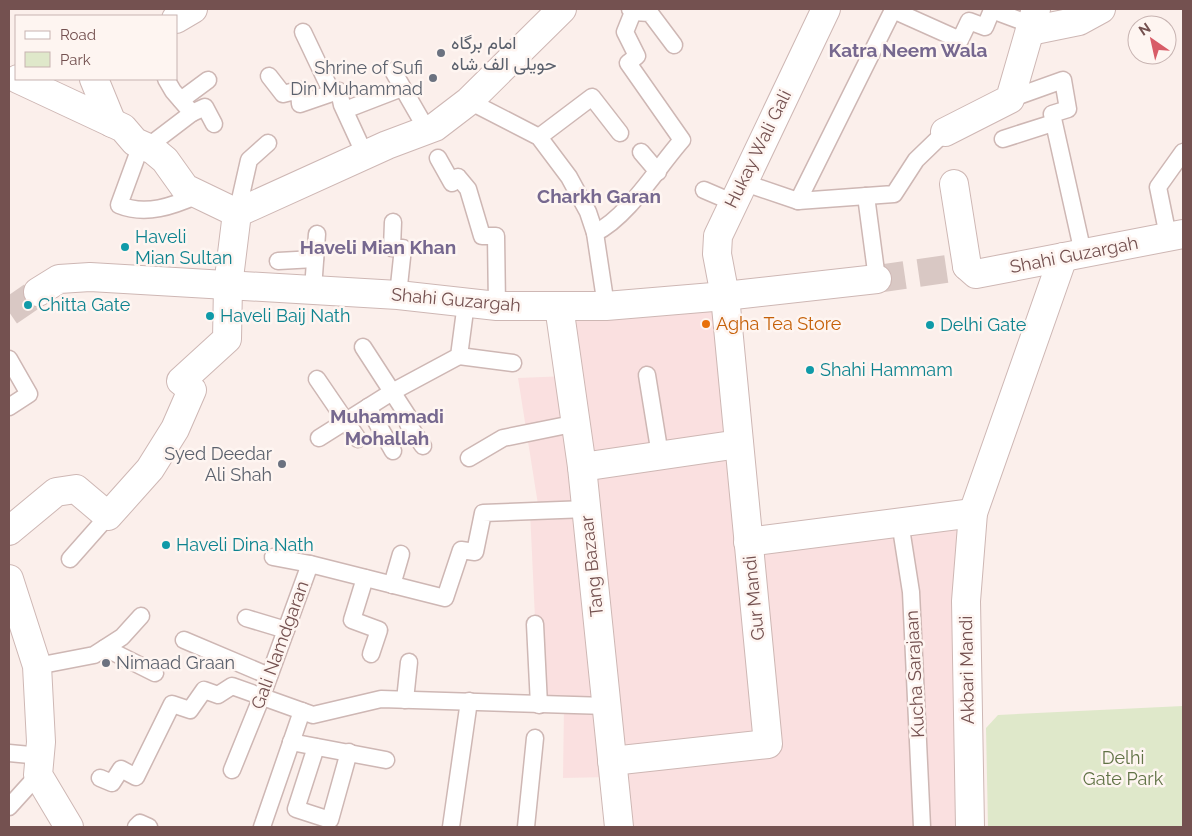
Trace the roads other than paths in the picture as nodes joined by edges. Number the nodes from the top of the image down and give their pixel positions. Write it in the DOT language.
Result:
graph roads {
  1 [pos="193,9"];
  2 [pos="826,9"];
  3 [pos="1101,9"];
  4 [pos="631,10"];
  5 [pos="893,10"];
  6 [pos="556,11"];
  7 [pos="178,18"];
  8 [pos="1033,22"];
  9 [pos="303,32"];
  10 [pos="674,45"];
  11 [pos="393,71"];
  12 [pos="269,76"];
  13 [pos="21,80"];
  14 [pos="94,80"];
  15 [pos="167,80"];
  16 [pos="208,80"];
  17 [pos="402,88"];
  18 [pos="332,93"];
  19 [pos="1010,99"];
  20 [pos="181,100"];
  21 [pos="469,101"];
  22 [pos="345,110"];
  23 [pos="192,113"];
  24 [pos="112,123"];
  25 [pos="1053,123"];
  26 [pos="214,124"];
  27 [pos="427,130"];
  28 [pos="945,132"];
  29 [pos="620,134"];
  30 [pos="539,137"];
  31 [pos="1004,139"];
  32 [pos="268,143"];
  33 [pos="144,147"];
  34 [pos="641,152"];
  35 [pos="1183,152"];
  36 [pos="365,155"];
  37 [pos="438,158"];
  38 [pos="658,172"];
  39 [pos="954,184"];
  40 [pos="704,190"];
  41 [pos="737,192"];
  42 [pos="198,195"];
  43 [pos="866,196"];
  44 [pos="798,201"];
  45 [pos="237,213"];
  46 [pos="393,222"];
  47 [pos="317,234"];
  48 [pos="595,234"];
  49 [pos="1176,235"];
  50 [pos="1073,255"];
  51 [pos="315,259"];
  52 [pos="278,261"];
  53 [pos="877,279"];
  54 [pos="228,286"];
  55 [pos="313,290"];
  56 [pos="38,292"];
  57 [pos="398,295"];
  58 [pos="725,296"];
  59 [pos="466,303"];
  60 [pos="497,306"];
  61 [pos="559,306"];
  62 [pos="606,306"];
  63 [pos="363,347"];
  64 [pos="459,356"];
  65 [pos="9,359"];
  66 [pos="513,363"];
  67 [pos="647,375"];
  68 [pos="317,379"];
  69 [pos="392,392"];
  70 [pos="9,407"];
  71 [pos="368,407"];
  72 [pos="347,420"];
  73 [pos="577,424"];
  74 [pos="319,438"];
  75 [pos="358,439"];
  76 [pos="739,444"];
  77 [pos="423,446"];
  78 [pos="393,451"];
  79 [pos="660,455"];
  80 [pos="469,458"];
  81 [pos="582,467"];
  82 [pos="587,509"];
  83 [pos="973,513"];
  84 [pos="108,516"];
  85 [pos="900,522"];
  86 [pos="9,531"];
  87 [pos="748,542"];
  88 [pos="401,554"];
  89 [pos="273,557"];
  90 [pos="70,559"];
  91 [pos="310,564"];
  92 [pos="365,578"];
  93 [pos="9,579"];
  94 [pos="392,584"];
  95 [pos="141,616"];
  96 [pos="246,618"];
  97 [pos="535,624"];
  98 [pos="286,630"];
  99 [pos="184,640"];
  100 [pos="104,648"];
  101 [pos="371,654"];
  102 [pos="409,662"];
  103 [pos="37,666"];
  104 [pos="155,674"];
  105 [pos="270,676"];
  106 [pos="262,696"];
  107 [pos="406,700"];
  108 [pos="469,702"];
  109 [pos="539,705"];
  110 [pos="607,706"];
  111 [pos="302,711"];
  112 [pos="535,738"];
  113 [pos="291,742"];
  114 [pos="316,746"];
  115 [pos="350,752"];
  116 [pos="9,753"];
  117 [pos="386,760"];
  118 [pos="612,761"];
  119 [pos="39,766"];
  120 [pos="232,770"];
  121 [pos="100,778"];
  122 [pos="9,807"];
  123 [pos="69,827"];
  124 [pos="136,827"];
  125 [pos="149,827"];
  126 [pos="262,827"];
  127 [pos="451,827"];
  128 [pos="526,827"];
  129 [pos="619,827"];
  130 [pos="922,827"];
  131 [pos="970,827"];
  1 -- 7 [label="street"];
  2 -- 41 [label="street, Hukay Wali Gali"];
  3 -- 8 [label="street"];
  4 -- 10 [label="lane"];
  4 -- 38 [label="lane"];
  5 -- 8 [label="lane"];
  5 -- 44 [label="lane"];
  6 -- 21 [label="street"];
  8 -- 19 [label="street"];
  9 -- 18 [label="lane"];
  11 -- 17 [label="lane"];
  12 -- 18 [label="lane"];
  13 -- 24 [label="street"];
  14 -- 24 [label="street"];
  15 -- 20 [label="lane"];
  16 -- 20 [label="lane"];
  17 -- 22 [label="lane"];
  17 -- 27 [label="lane"];
  18 -- 22 [label="lane"];
  19 -- 25 [label="lane"];
  19 -- 28 [label="street"];
  20 -- 23 [label="lane"];
  21 -- 27 [label="street"];
  21 -- 30 [label="lane"];
  22 -- 36 [label="lane"];
  23 -- 26 [label="lane"];
  23 -- 33 [label="lane"];
  24 -- 33 [label="street"];
  25 -- 31 [label="lane"];
  25 -- 50 [label="lane"];
  27 -- 36 [label="street"];
  28 -- 43 [label="lane"];
  29 -- 30 [label="lane"];
  30 -- 48 [label="lane"];
  32 -- 45 [label="lane"];
  33 -- 42 [label="street"];
  33 -- 42 [label="lane"];
  34 -- 38 [label="lane"];
  35 -- 49 [label="lane"];
  36 -- 45 [label="street"];
  37 -- 60 [label="lane"];
  38 -- 48 [label="lane"];
  39 -- 50 [label="street, Shahi Guzargah"];
  40 -- 41 [label="lane"];
  41 -- 44 [label="lane"];
  41 -- 58 [label="street, Hukay Wali Gali"];
  42 -- 45 [label="street"];
  43 -- 44 [label="lane"];
  43 -- 53 [label="lane"];
  45 -- 54 [label="street"];
  46 -- 57 [label="lane"];
  47 -- 51 [label="lane"];
  48 -- 62 [label="lane"];
  49 -- 50 [label="street, Shahi Guzargah"];
  50 -- 83 [label="street, Akbari Mandi"];
  51 -- 52 [label="lane"];
  51 -- 55 [label="lane"];
  53 -- 58 [label="street, Shahi Guzargah"];
  54 -- 55 [label="street, Shahi Guzargah"];
  54 -- 56 [label="street, Shahi Guzargah"];
  54 -- 84 [label="street"];
  55 -- 57 [label="street, Shahi Guzargah"];
  57 -- 59 [label="street, Shahi Guzargah"];
  58 -- 62 [label="street, Shahi Guzargah"];
  58 -- 76 [label="street, Gur Mandi"];
  59 -- 60 [label="street, Shahi Guzargah"];
  59 -- 64 [label="lane"];
  60 -- 61 [label="street, Shahi Guzargah"];
  61 -- 62 [label="street, Shahi Guzargah"];
  61 -- 73 [label="street, Tang Bazaar"];
  63 -- 69 [label="lane"];
  64 -- 66 [label="lane"];
  64 -- 69 [label="lane"];
  65 -- 70 [label="lane"];
  67 -- 79 [label="lane"];
  68 -- 72 [label="lane"];
  69 -- 71 [label="lane"];
  69 -- 77 [label="lane"];
  71 -- 72 [label="lane"];
  71 -- 78 [label="lane"];
  72 -- 74 [label="lane"];
  72 -- 75 [label="lane"];
  73 -- 80 [label="lane"];
  73 -- 81 [label="street, Tang Bazaar"];
  76 -- 79 [label="street"];
  76 -- 87 [label="street, Gur Mandi"];
  79 -- 81 [label="street"];
  81 -- 82 [label="street, Tang Bazaar"];
  82 -- 94 [label="lane, Gali Namdgaran"];
  82 -- 110 [label="street, Tang Bazaar"];
  83 -- 85 [label="street"];
  83 -- 131 [label="street, Akbari Mandi"];
  84 -- 86 [label="street"];
  84 -- 90 [label="lane"];
  85 -- 87 [label="street"];
  85 -- 130 [label="lane, Kucha Sarajaan"];
  87 -- 118 [label="street, Gur Mandi"];
  88 -- 94 [label="lane"];
  89 -- 91 [label="lane"];
  91 -- 92 [label="lane, Gali Namdgaran"];
  91 -- 98 [label="lane, Gali Namdgaran"];
  92 -- 94 [label="lane, Gali Namdgaran"];
  92 -- 101 [label="lane"];
  93 -- 103 [label="street"];
  95 -- 100 [label="lane"];
  96 -- 98 [label="lane"];
  97 -- 109 [label="lane"];
  98 -- 105 [label="lane, Gali Namdgaran"];
  99 -- 105 [label="lane"];
  100 -- 103 [label="lane"];
  100 -- 104 [label="lane"];
  102 -- 107 [label="lane"];
  103 -- 119 [label="street"];
  105 -- 106 [label="lane, Gali Namdgaran"];
  106 -- 111 [label="lane"];
  106 -- 120 [label="lane, Gali Namdgaran"];
  106 -- 121 [label="lane"];
  107 -- 108 [label="lane"];
  107 -- 111 [label="lane"];
  108 -- 109 [label="lane"];
  108 -- 127 [label="lane"];
  109 -- 110 [label="lane"];
  110 -- 118 [label="street, Tang Bazaar"];
  111 -- 113 [label="lane"];
  112 -- 128 [label="lane"];
  113 -- 114 [label="lane"];
  113 -- 126 [label="lane"];
  114 -- 115 [label="lane"];
  114 -- 115 [label="lane"];
  115 -- 117 [label="lane"];
  116 -- 119 [label="lane"];
  118 -- 129 [label="street, Tang Bazaar"];
  119 -- 122 [label="lane"];
  119 -- 123 [label="street"];
  124 -- 125 [label="lane"];
}
